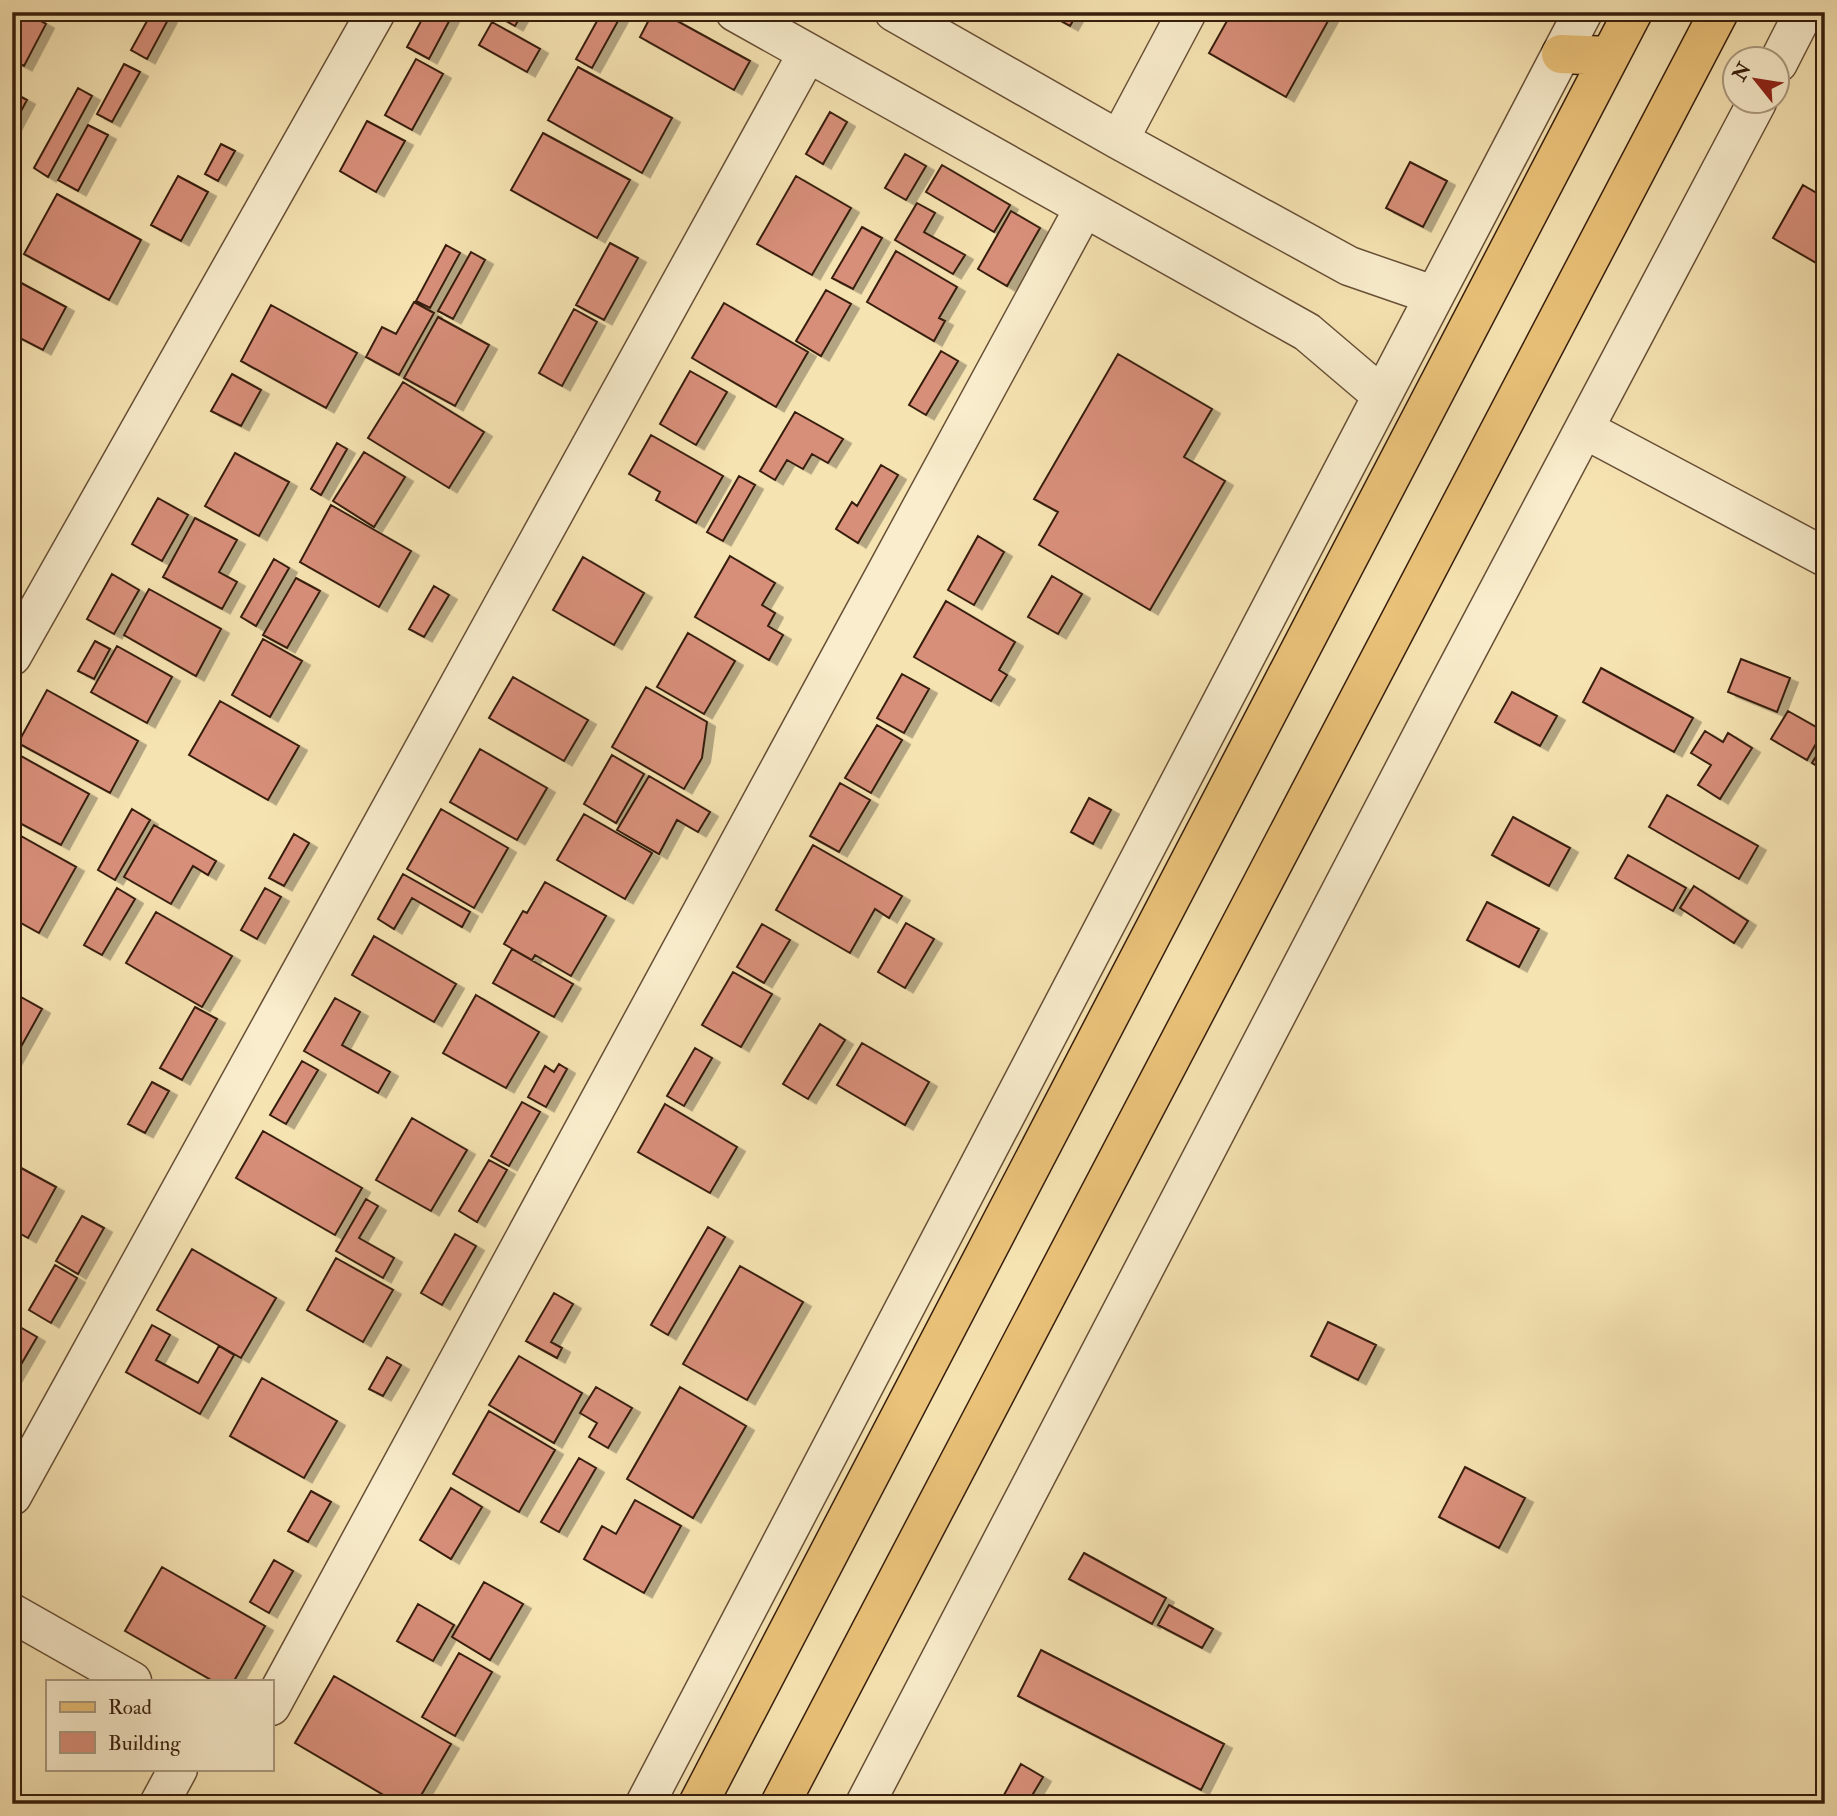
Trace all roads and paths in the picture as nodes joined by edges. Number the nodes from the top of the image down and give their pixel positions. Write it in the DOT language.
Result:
graph roads {
  1 [pos="376,12"];
  2 [pos="735,12"];
  3 [pos="894,12"];
  4 [pos="1187,12"];
  5 [pos="1583,12"];
  6 [pos="1633,12"];
  7 [pos="1719,12"];
  8 [pos="1804,12"];
  9 [pos="1786,46"];
  10 [pos="807,54"];
  11 [pos="1561,54"];
  12 [pos="1610,56"];
  13 [pos="1750,116"];
  14 [pos="1119,140"];
  15 [pos="1084,208"];
  16 [pos="1433,295"];
  17 [pos="1381,395"];
  18 [pos="1584,429"];
  19 [pos="1825,557"];
  20 [pos="12,656"];
  21 [pos="12,1496"];
  22 [pos="12,1613"];
  23 [pos="130,1680"];
  24 [pos="273,1702"];
  25 [pos="177,1770"];
  26 [pos="159,1804"];
  27 [pos="645,1804"];
  28 [pos="698,1804"];
  29 [pos="780,1804"];
  30 [pos="865,1804"];
  1 -- 20 [label="street"];
  2 -- 10 [label="street"];
  3 -- 14 [label="street"];
  4 -- 14 [label="street"];
  5 -- 11 [label="street"];
  6 -- 12 [label="main road"];
  7 -- 29 [label="main road"];
  8 -- 9 [label="street"];
  10 -- 15 [label="street"];
  10 -- 21 [label="street"];
  11 -- 12 [label="main road"];
  11 -- 16 [label="street"];
  12 -- 28 [label="main road"];
  13 -- 18 [label="street"];
  14 -- 16 [label="street"];
  15 -- 17 [label="street"];
  15 -- 24 [label="street"];
  16 -- 17 [label="street"];
  17 -- 27 [label="street"];
  18 -- 19 [label="street"];
  18 -- 30 [label="street"];
  22 -- 23 [label="street"];
  25 -- 26 [label="street"];
}
